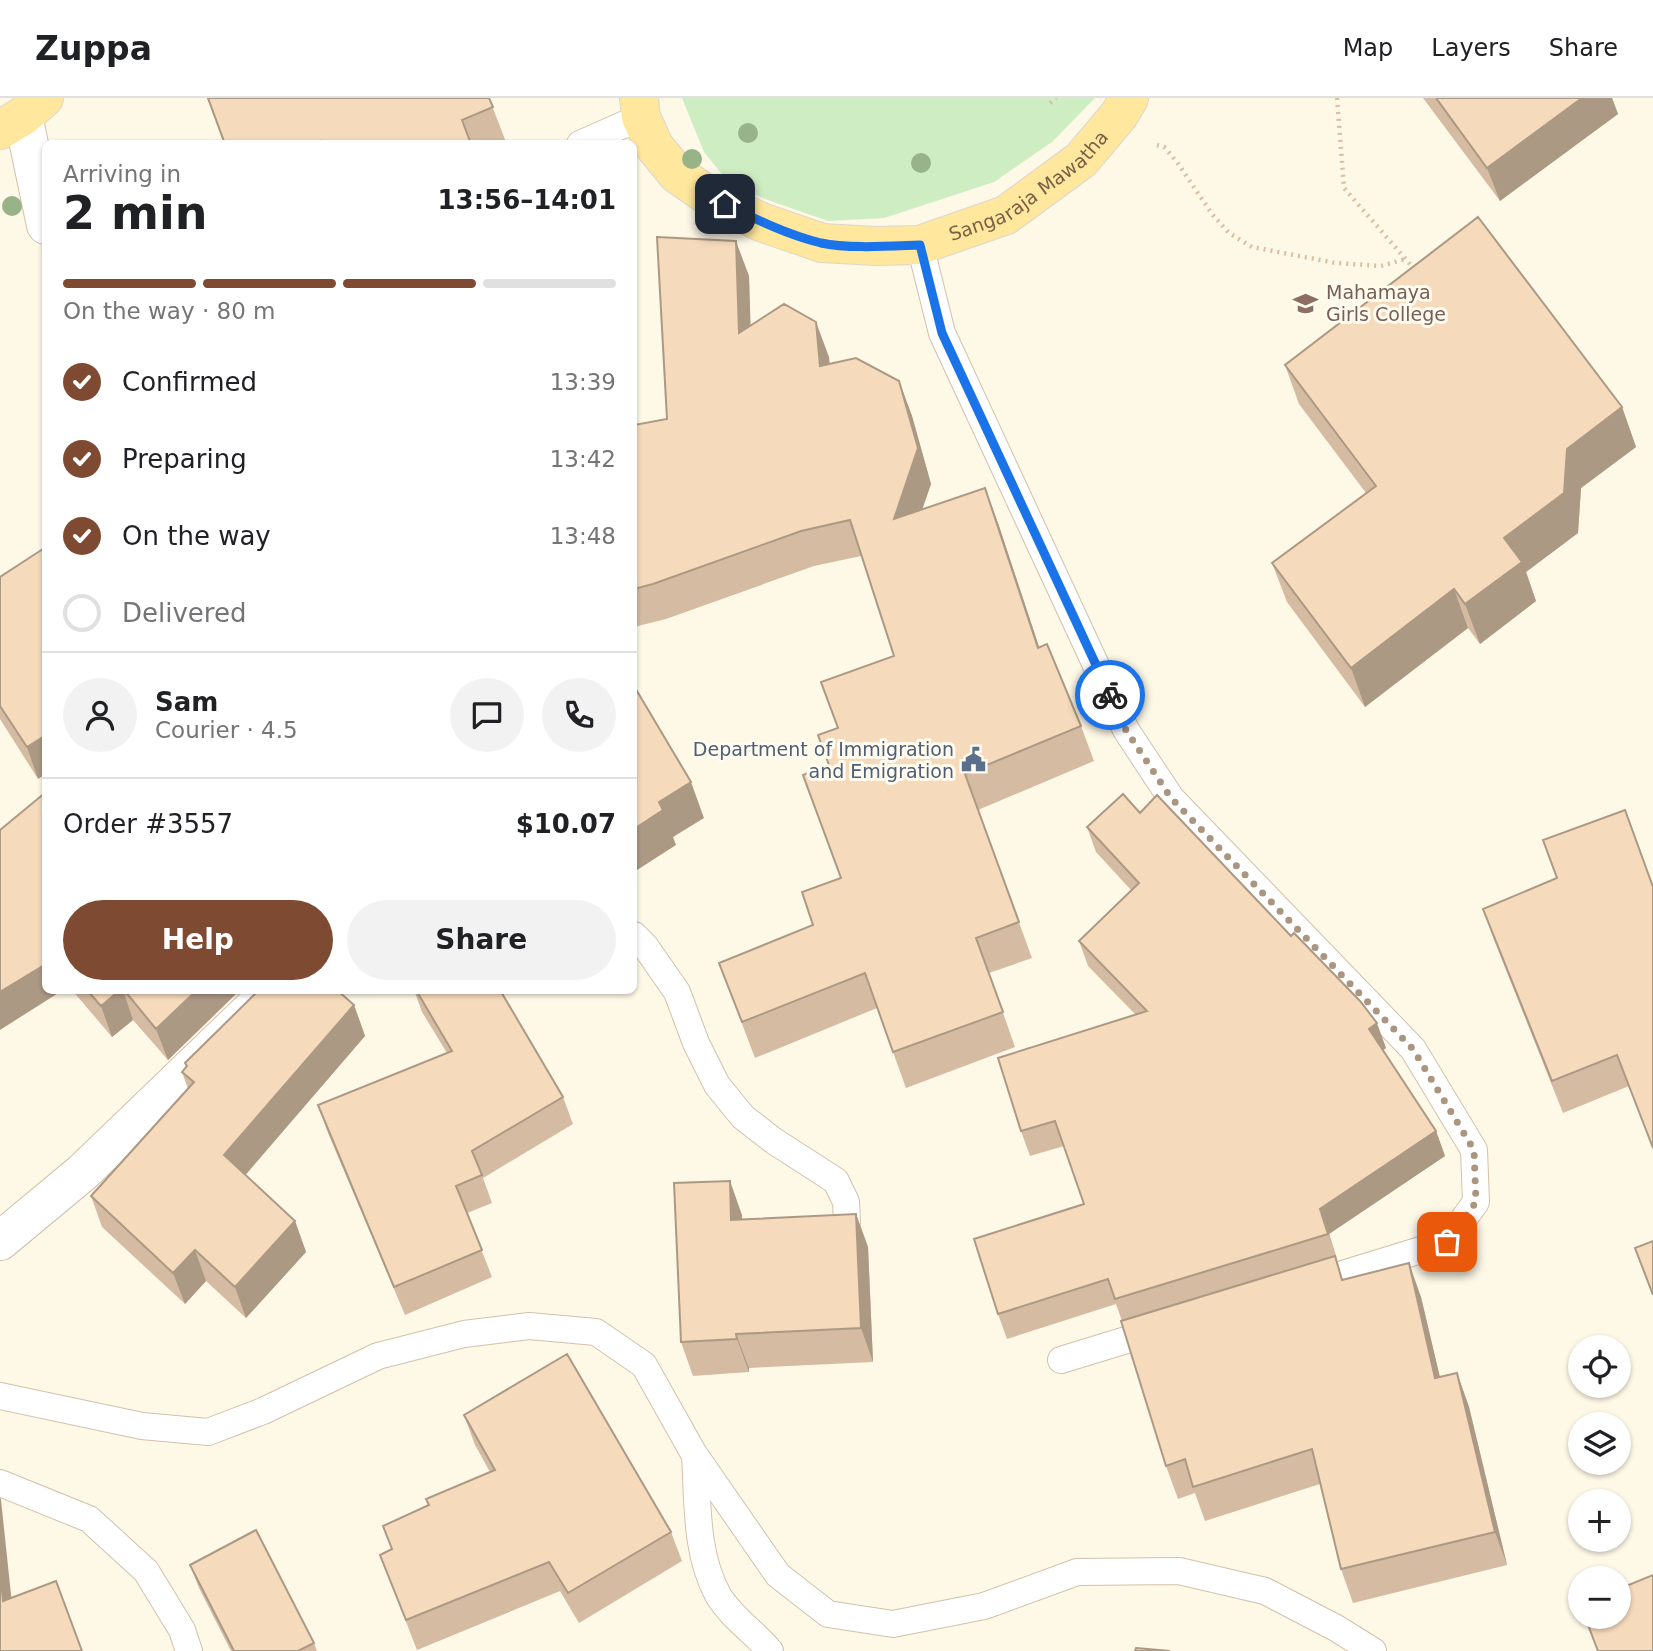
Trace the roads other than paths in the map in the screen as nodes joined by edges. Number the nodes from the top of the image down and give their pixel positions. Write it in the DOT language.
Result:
graph roads {
  1 [pos="1129,98"];
  2 [pos="640,107"];
  3 [pos="22,115"];
  4 [pos="586,140"];
  5 [pos="42,207"];
  6 [pos="920,245"];
  7 [pos="637,938"];
  8 [pos="268,994"];
  9 [pos="847,1222"];
  10 [pos="0,1241"];
  11 [pos="1287,1291"];
  12 [pos="1180,1324"];
  13 [pos="1060,1360"];
  14 [pos="0,1396"];
  15 [pos="695,1454"];
  16 [pos="0,1483"];
  17 [pos="188,1651"];
  18 [pos="769,1651"];
  19 [pos="1373,1651"];
  1 -- 6 [label="main road, Sangaraja Mawatha"];
  2 -- 4 [label="lane"];
  2 -- 6 [label="main road, Sangaraja Mawatha"];
  3 -- 5 [label="street"];
  6 -- 11 [label="lane"];
  7 -- 9 [label="lane"];
  8 -- 10 [label="street"];
  12 -- 13 [label="lane"];
  14 -- 15 [label="lane"];
  15 -- 18 [label="lane"];
  15 -- 19 [label="lane"];
  16 -- 17 [label="lane"];
}
